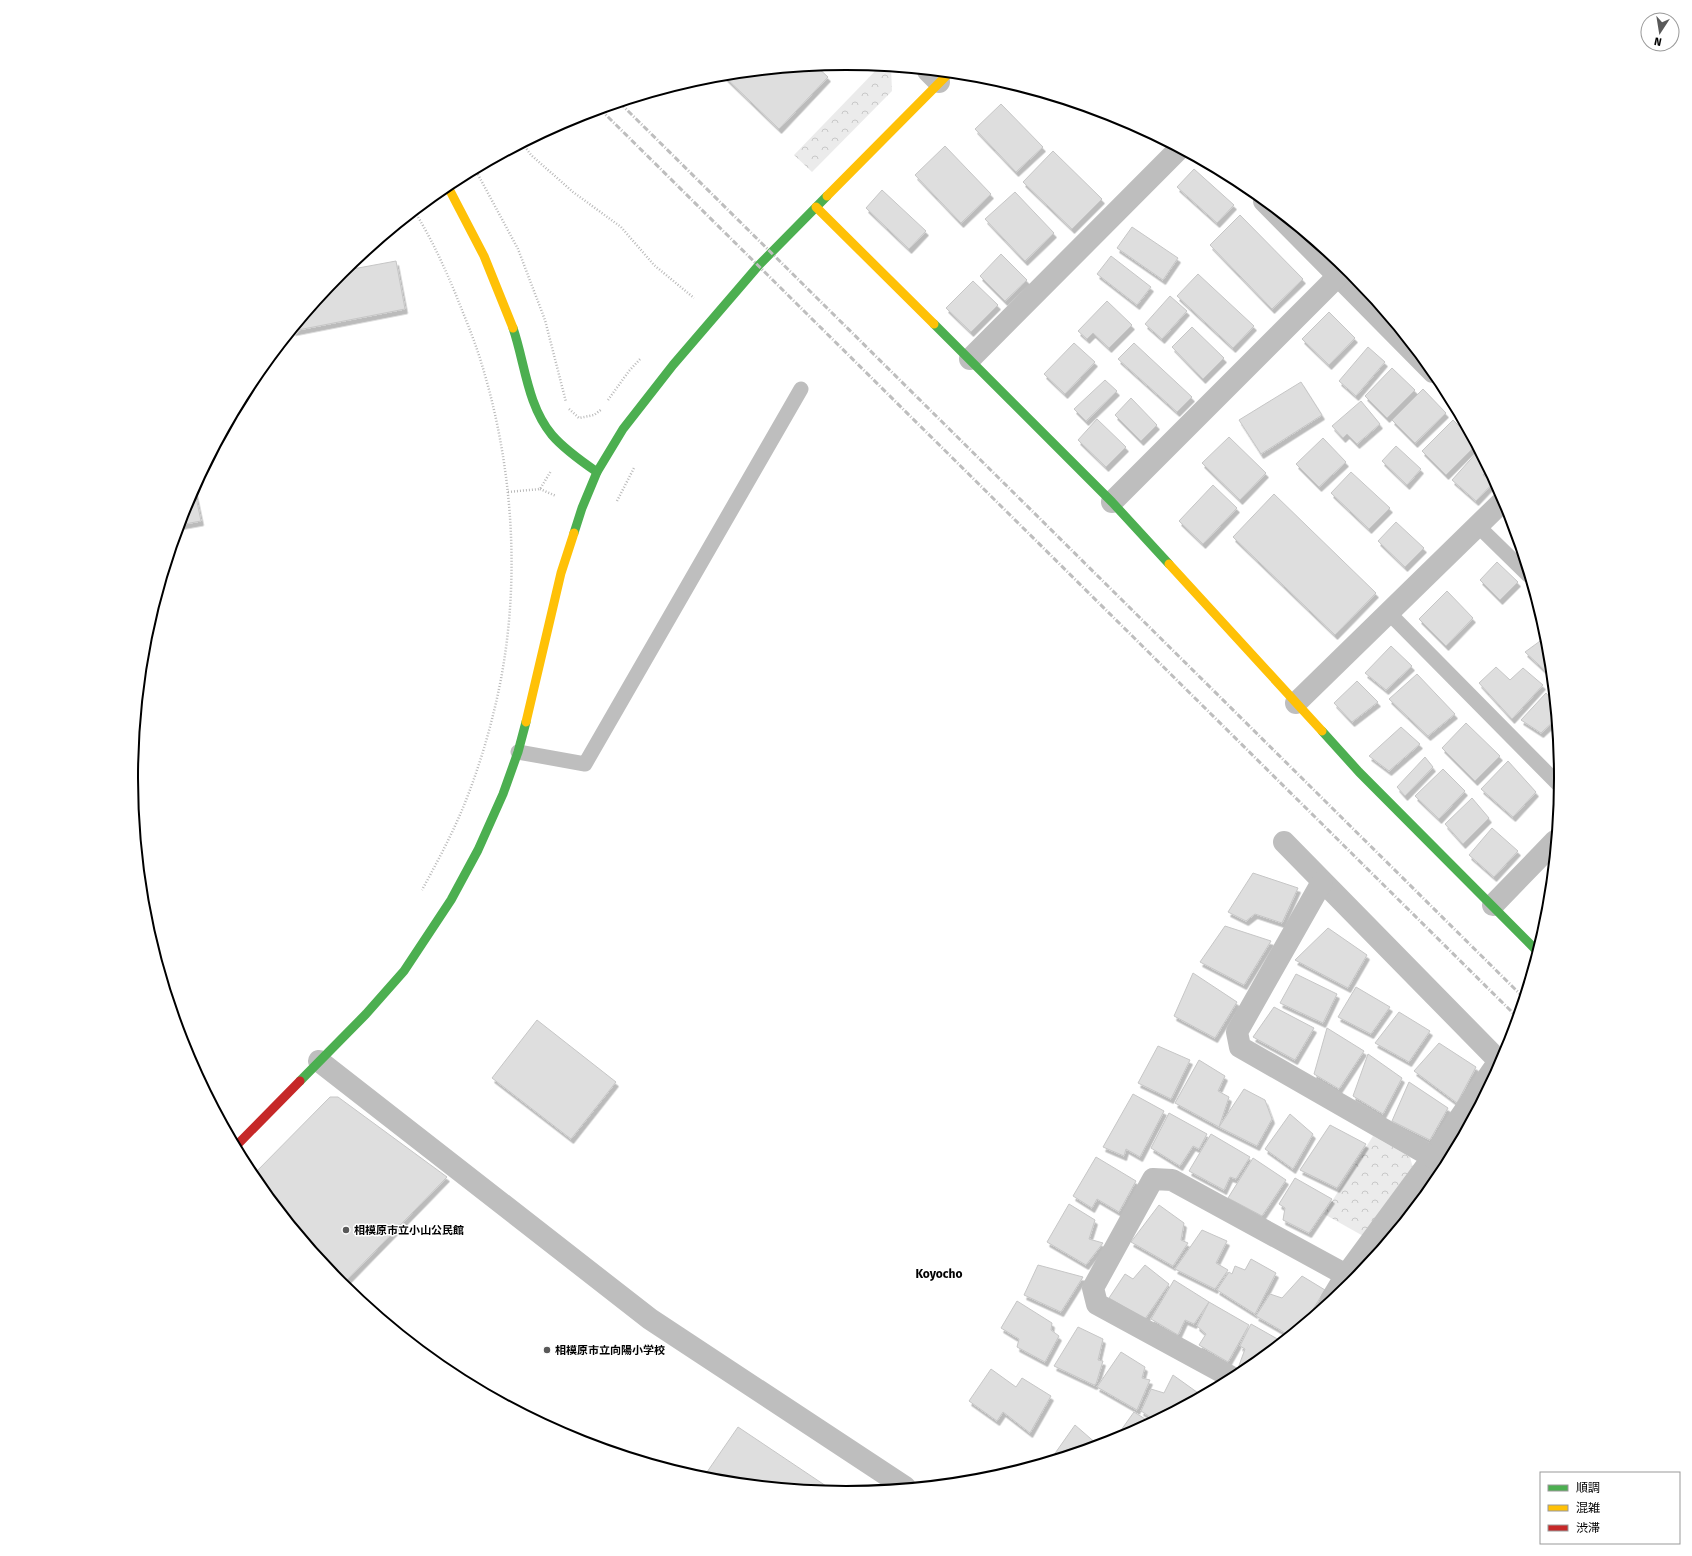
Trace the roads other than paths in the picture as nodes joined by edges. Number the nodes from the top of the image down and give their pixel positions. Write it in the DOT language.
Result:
graph roads {
  1 [pos="938,76"];
  2 [pos="1176,152"];
  3 [pos="450,191"];
  4 [pos="816,207"];
  5 [pos="1341,272"];
  6 [pos="970,359"];
  7 [pos="801,389"];
  8 [pos="596,472"];
  9 [pos="1112,502"];
  10 [pos="1499,505"];
  11 [pos="1478,526"];
  12 [pos="1522,569"];
  13 [pos="1389,613"];
  14 [pos="1296,703"];
  15 [pos="518,752"];
  16 [pos="1554,780"];
  17 [pos="1284,842"];
  18 [pos="1550,846"];
  19 [pos="1322,882"];
  20 [pos="1492,905"];
  21 [pos="1533,947"];
  22 [pos="1496,1058"];
  23 [pos="319,1061"];
  24 [pos="1486,1079"];
  25 [pos="239,1142"];
  26 [pos="1432,1157"];
  27 [pos="1346,1275"];
  28 [pos="1339,1286"];
  29 [pos="1227,1375"];
  30 [pos="899,1483"];
  1 -- 4 [label="street"];
  2 -- 6 [label="street"];
  3 -- 8 [label="street"];
  4 -- 6 [label="street"];
  4 -- 8 [label="street"];
  5 -- 9 [label="street"];
  6 -- 9 [label="street"];
  7 -- 15 [label="lane"];
  8 -- 15 [label="street"];
  9 -- 14 [label="street"];
  10 -- 11 [label="street"];
  11 -- 12 [label="lane"];
  11 -- 13 [label="street"];
  13 -- 14 [label="street"];
  13 -- 16 [label="lane"];
  14 -- 20 [label="street"];
  15 -- 23 [label="street"];
  17 -- 19 [label="street"];
  18 -- 20 [label="street"];
  19 -- 22 [label="street"];
  19 -- 26 [label="street"];
  20 -- 21 [label="street"];
  23 -- 25 [label="street"];
  23 -- 30 [label="street"];
  24 -- 26 [label="street"];
  26 -- 27 [label="street"];
  27 -- 28 [label="street"];
  27 -- 29 [label="street"];
}
